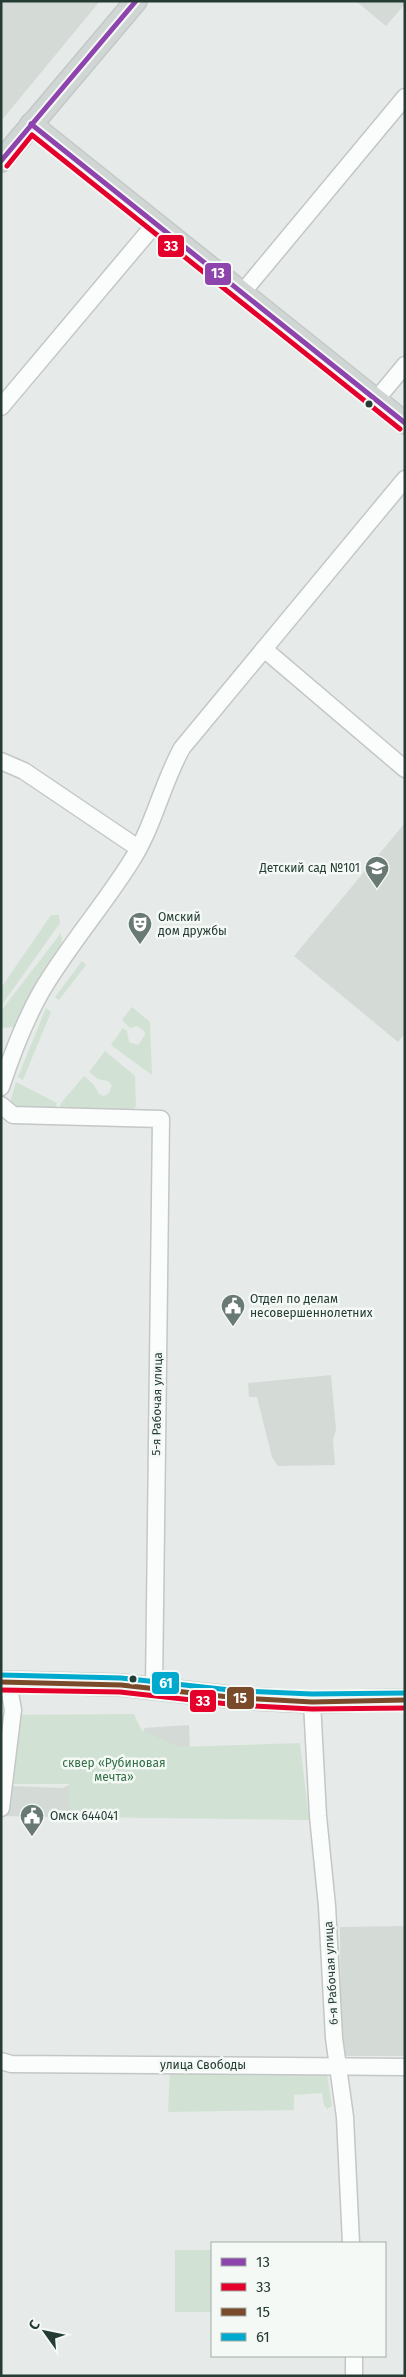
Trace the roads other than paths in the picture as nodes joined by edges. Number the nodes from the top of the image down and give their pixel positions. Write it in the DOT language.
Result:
graph roads {
  1 [pos="136,1"];
  2 [pos="405,98"];
  3 [pos="31,124"];
  4 [pos="1,161"];
  5 [pos="155,224"];
  6 [pos="242,293"];
  7 [pos="405,365"];
  8 [pos="376,400"];
  9 [pos="1,407"];
  10 [pos="405,423"];
  11 [pos="405,478"];
  12 [pos="264,649"];
  13 [pos="1,761"];
  14 [pos="405,769"];
  15 [pos="138,848"];
  16 [pos="1,1087"];
  17 [pos="7,1110"];
  18 [pos="5,1682"];
  19 [pos="154,1688"];
  20 [pos="405,1700"];
  21 [pos="312,1702"];
  22 [pos="1,1808"];
  23 [pos="1,2061"];
  24 [pos="337,2065"];
  25 [pos="405,2067"];
  26 [pos="350,2242"];
  27 [pos="354,2357"];
  28 [pos="354,2376"];
  1 -- 3 [label="main road"];
  2 -- 6 [label="street"];
  3 -- 4 [label="main road"];
  3 -- 5 [label="main road"];
  5 -- 6 [label="main road"];
  5 -- 9 [label="street"];
  6 -- 8 [label="main road"];
  7 -- 8 [label="street"];
  8 -- 10 [label="main road"];
  11 -- 12 [label="street"];
  12 -- 14 [label="street"];
  12 -- 15 [label="street"];
  13 -- 15 [label="street"];
  15 -- 16 [label="street"];
  17 -- 19 [label="street, 5-я Рабочая улица"];
  18 -- 19 [label="main road"];
  18 -- 22 [label="street"];
  19 -- 21 [label="main road"];
  20 -- 21 [label="main road"];
  21 -- 24 [label="street, 6-я Рабочая улица"];
  23 -- 24 [label="street, улица Свободы"];
  24 -- 25 [label="street, улица Свободы"];
  24 -- 26 [label="street, 6-я Рабочая улица"];
  27 -- 28 [label="street"];
}
